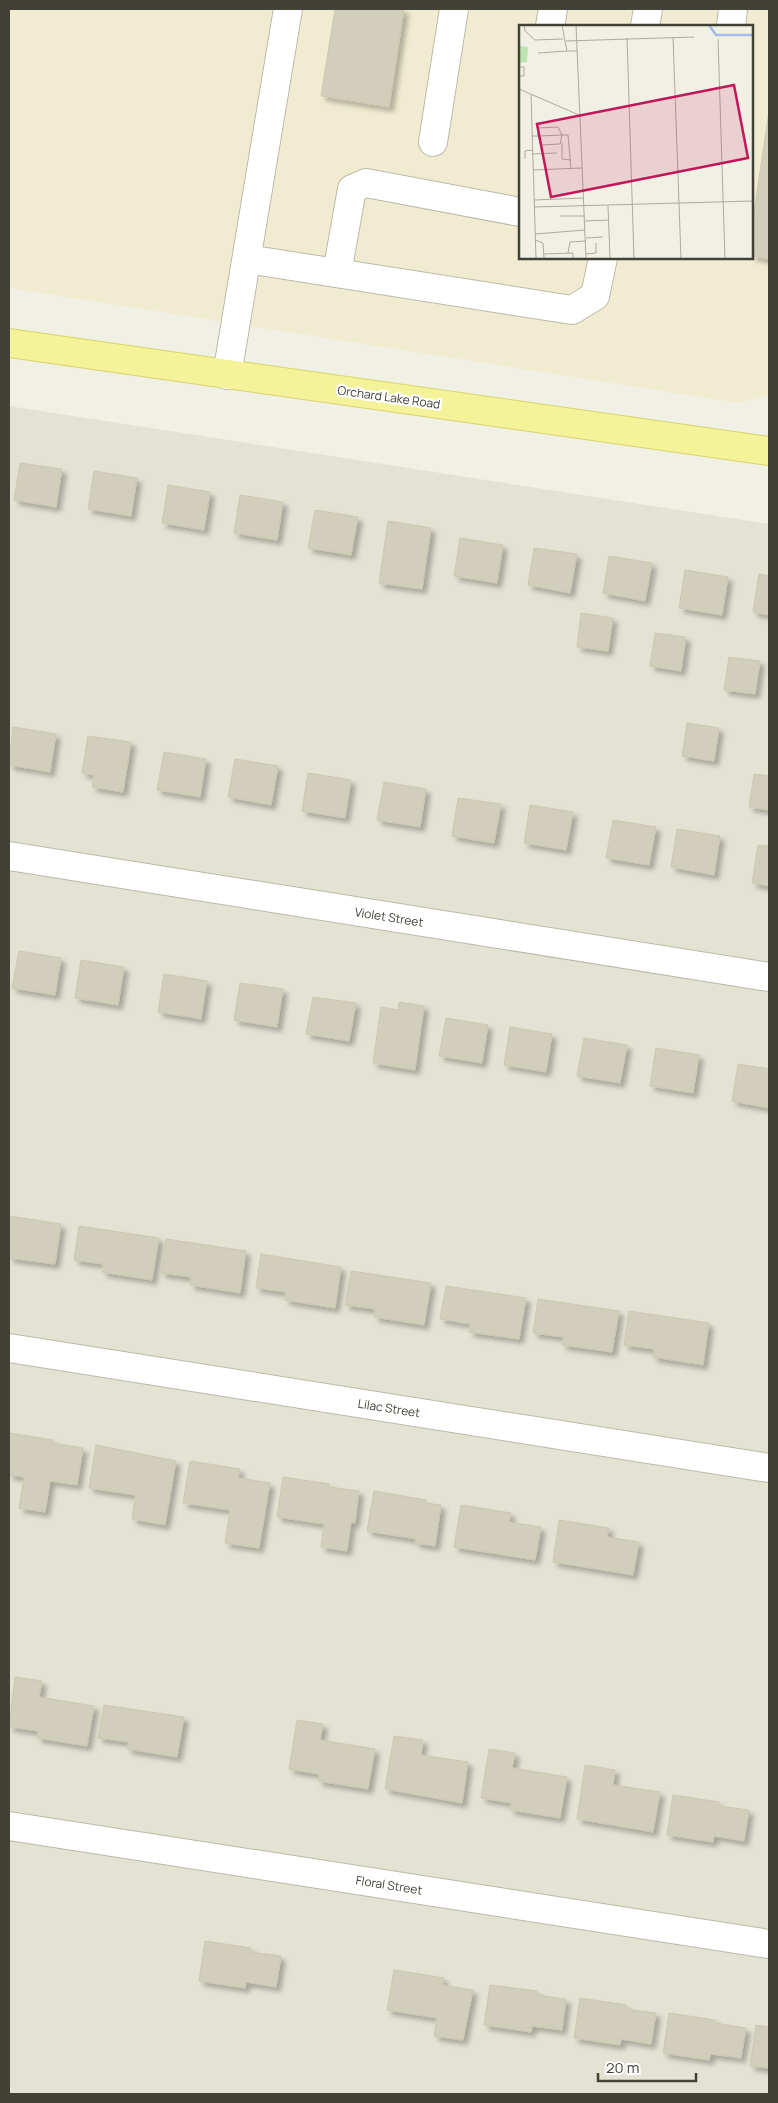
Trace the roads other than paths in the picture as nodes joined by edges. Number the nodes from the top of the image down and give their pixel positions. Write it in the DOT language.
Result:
graph roads {
  1 [pos="288,9"];
  2 [pos="454,9"];
  3 [pos="553,9"];
  4 [pos="648,9"];
  5 [pos="734,9"];
  6 [pos="550,25"];
  7 [pos="645,25"];
  8 [pos="731,25"];
  9 [pos="433,142"];
  10 [pos="519,212"];
  11 [pos="247,259"];
  12 [pos="603,259"];
  13 [pos="338,273"];
  14 [pos="9,343"];
  15 [pos="228,375"];
  16 [pos="769,451"];
  17 [pos="9,856"];
  18 [pos="769,977"];
  19 [pos="9,1348"];
  20 [pos="769,1468"];
  21 [pos="9,1826"];
  22 [pos="769,1944"];
  1 -- 11 [label="street"];
  2 -- 9 [label="street"];
  3 -- 6 [label="street"];
  4 -- 7 [label="street"];
  5 -- 8 [label="street"];
  10 -- 13 [label="street"];
  11 -- 13 [label="street"];
  11 -- 15 [label="street"];
  12 -- 13 [label="street"];
  14 -- 15 [label="main road, Orchard Lake Road"];
  15 -- 16 [label="main road, Orchard Lake Road"];
  17 -- 18 [label="street, Violet Street"];
  19 -- 20 [label="street, Lilac Street"];
  21 -- 22 [label="street, Floral Street"];
}
